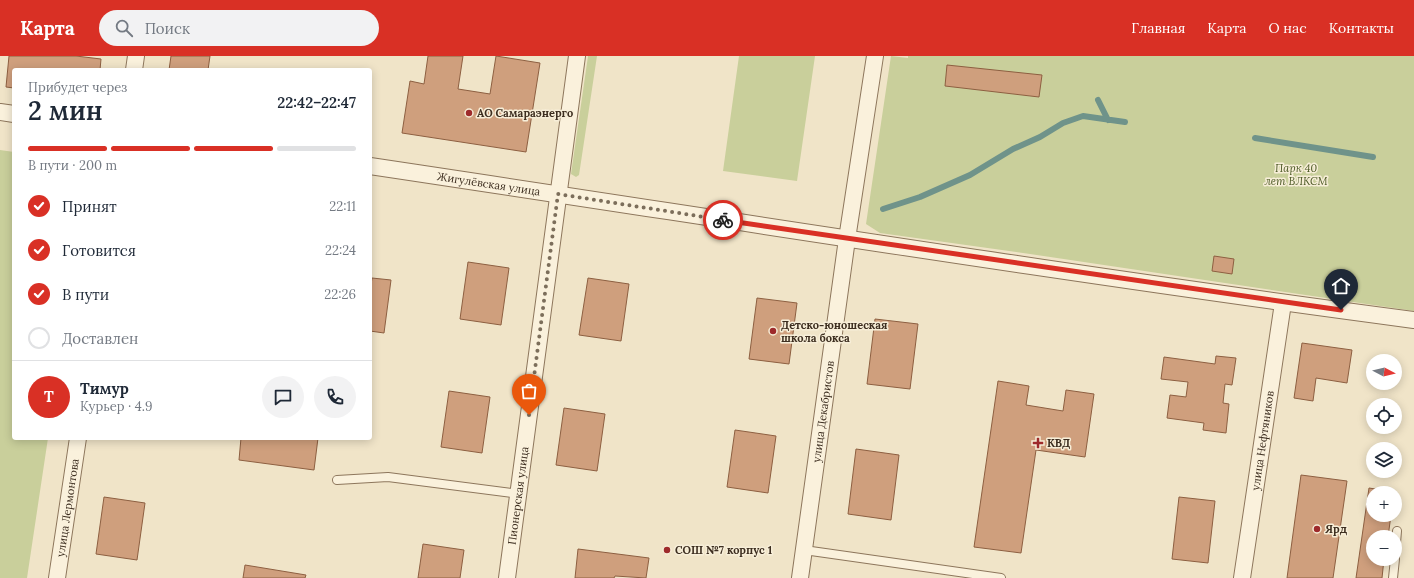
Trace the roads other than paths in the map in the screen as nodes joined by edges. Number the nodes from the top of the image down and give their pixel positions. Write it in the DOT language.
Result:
graph roads {
  1 [pos="136,56"];
  2 [pos="577,56"];
  3 [pos="875,56"];
  4 [pos="134,68"];
  5 [pos="0,112"];
  6 [pos="12,114"];
  7 [pos="372,166"];
  8 [pos="558,194"];
  9 [pos="847,239"];
  10 [pos="1283,303"];
  11 [pos="1414,320"];
  12 [pos="78,440"];
  13 [pos="337,480"];
  14 [pos="519,494"];
  15 [pos="804,550"];
  16 [pos="1394,566"];
  17 [pos="57,578"];
  18 [pos="507,578"];
  19 [pos="800,578"];
  20 [pos="1001,578"];
  21 [pos="1242,578"];
  22 [pos="1393,578"];
  1 -- 4 [label="street"];
  2 -- 8 [label="street, Пионерская улица"];
  3 -- 9 [label="street, улица Декабристов"];
  5 -- 6 [label="street"];
  7 -- 8 [label="street, Жигулёвская улица"];
  8 -- 9 [label="street, Жигулёвская улица"];
  8 -- 14 [label="street, Пионерская улица"];
  9 -- 10 [label="street, Жигулёвская улица"];
  9 -- 15 [label="street, улица Декабристов"];
  10 -- 11 [label="street, Жигулёвская улица"];
  10 -- 21 [label="street, улица Нефтяников"];
  12 -- 17 [label="street, улица Лермонтова"];
  13 -- 14 [label="lane"];
  14 -- 18 [label="street, Пионерская улица"];
  15 -- 19 [label="street, улица Декабристов"];
  15 -- 20 [label="lane"];
  16 -- 22 [label="lane"];
}
